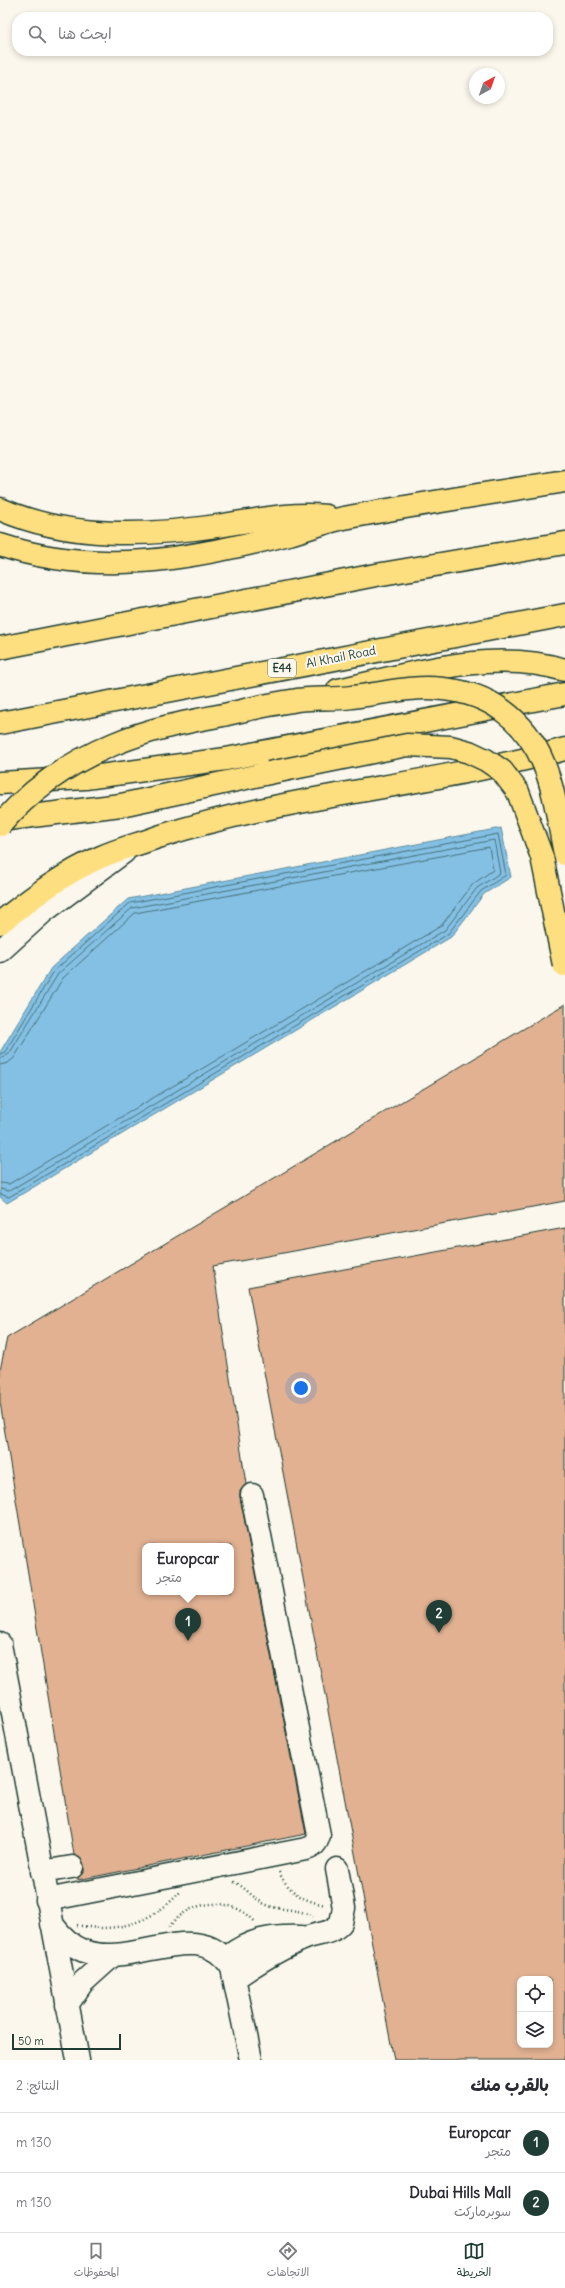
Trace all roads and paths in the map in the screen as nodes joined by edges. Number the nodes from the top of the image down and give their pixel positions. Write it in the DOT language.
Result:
graph roads {
  1 [pos="565,481"];
  2 [pos="0,509"];
  3 [pos="343,519"];
  4 [pos="565,543"];
  5 [pos="0,544"];
  6 [pos="565,615"];
  7 [pos="0,648"];
  8 [pos="565,670"];
  9 [pos="565,694"];
  10 [pos="294,700"];
  11 [pos="0,723"];
  12 [pos="565,749"];
  13 [pos="0,783"];
  14 [pos="0,820"];
  15 [pos="0,825"];
  16 [pos="134,845"];
  17 [pos="565,854"];
  18 [pos="0,923"];
  19 [pos="0,950"];
  20 [pos="564,965"];
  21 [pos="252,1495"];
  22 [pos="0,1644"];
  23 [pos="72,1867"];
  24 [pos="337,1869"];
  25 [pos="42,1872"];
  26 [pos="279,1872"];
  27 [pos="232,1881"];
  28 [pos="185,1887"];
  29 [pos="344,1908"];
  30 [pos="49,1912"];
  31 [pos="329,1932"];
  32 [pos="308,1937"];
  33 [pos="266,1938"];
  34 [pos="160,1948"];
  35 [pos="112,1956"];
  36 [pos="226,1958"];
  37 [pos="235,1978"];
  38 [pos="66,2005"];
  39 [pos="78,2060"];
  40 [pos="251,2060"];
  1 -- 3 [label="highway"];
  2 -- 3 [label="highway"];
  3 -- 5 [label="highway"];
  4 -- 7 [label="highway"];
  6 -- 11 [label="highway, Al Khail Road / E44"];
  8 -- 10 [label="highway, bridge"];
  9 -- 13 [label="highway"];
  10 -- 15 [label="highway, bridge"];
  10 -- 17 [label="highway, bridge"];
  12 -- 16 [label="highway"];
  14 -- 20 [label="highway, bridge"];
  16 -- 18 [label="highway"];
  16 -- 19 [label="street"];
  21 -- 30 [label="street"];
  22 -- 25 [label="street"];
  23 -- 25 [label="street"];
  24 -- 29 [label="street"];
  25 -- 30 [label="street"];
  26 -- 29 [label="path"];
  27 -- 31 [label="path"];
  28 -- 30 [label="path"];
  29 -- 31 [label="street"];
  30 -- 35 [label="street"];
  30 -- 38 [label="street"];
  31 -- 32 [label="street"];
  32 -- 33 [label="street"];
  32 -- 37 [label="street"];
  33 -- 34 [label="path"];
  33 -- 36 [label="street"];
  34 -- 35 [label="street"];
  34 -- 36 [label="street"];
  35 -- 38 [label="street"];
  36 -- 37 [label="street"];
  37 -- 40 [label="street"];
  38 -- 39 [label="street"];
}
